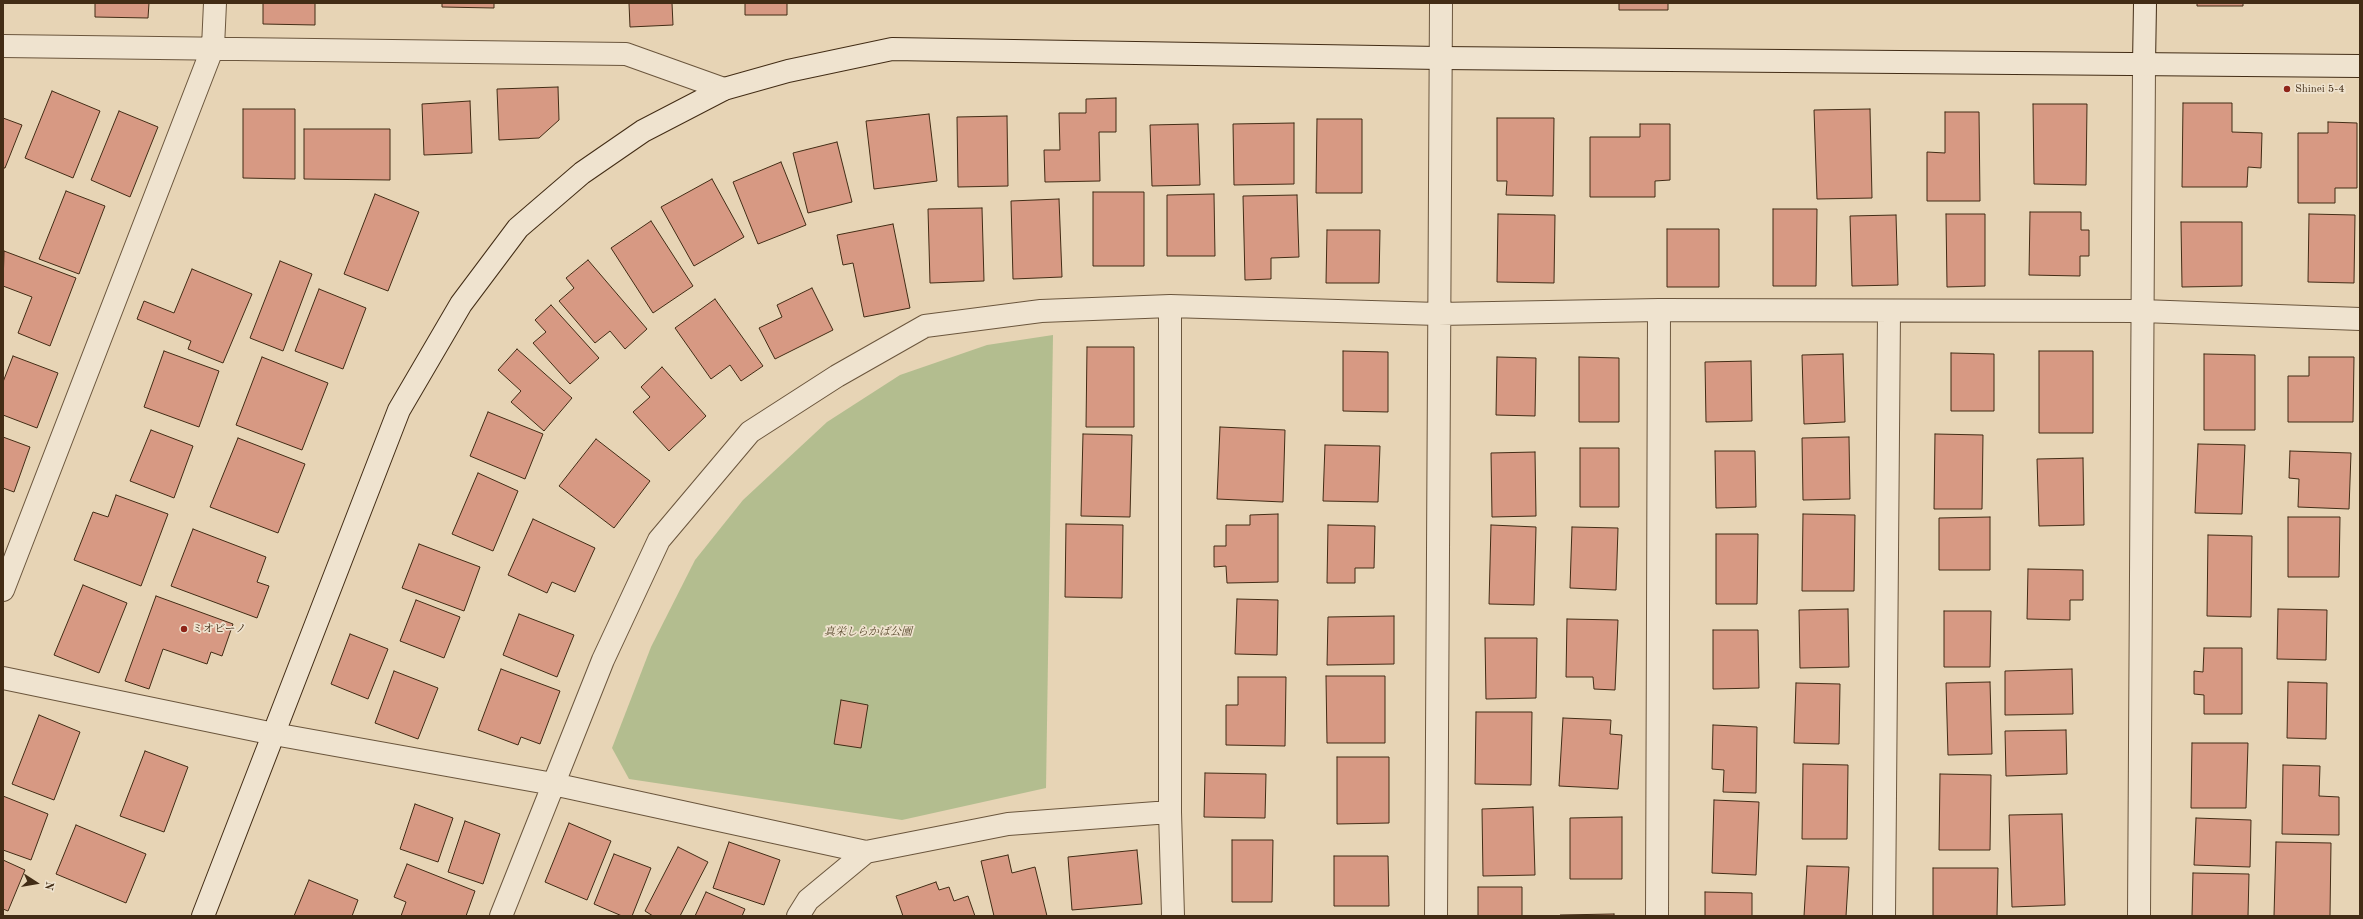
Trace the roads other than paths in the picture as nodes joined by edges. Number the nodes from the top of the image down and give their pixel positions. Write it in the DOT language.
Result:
graph roads {
  1 [pos="215,3"];
  2 [pos="1440,3"];
  3 [pos="2145,3"];
  4 [pos="3,46"];
  5 [pos="213,48"];
  6 [pos="1440,58"];
  7 [pos="2144,65"];
  8 [pos="2360,66"];
  9 [pos="724,89"];
  10 [pos="1170,306"];
  11 [pos="1659,310"];
  12 [pos="2142,311"];
  13 [pos="1889,312"];
  14 [pos="1438,314"];
  15 [pos="2360,319"];
  16 [pos="3,590"];
  17 [pos="3,678"];
  18 [pos="274,734"];
  19 [pos="553,784"];
  20 [pos="1170,812"];
  21 [pos="866,852"];
  22 [pos="203,916"];
  23 [pos="501,916"];
  24 [pos="798,916"];
  25 [pos="1173,916"];
  26 [pos="1436,916"];
  27 [pos="1657,916"];
  28 [pos="1884,916"];
  29 [pos="2139,916"];
  1 -- 5 [label="street"];
  2 -- 6 [label="street"];
  3 -- 7 [label="street"];
  4 -- 5 [label="street"];
  5 -- 9 [label="street"];
  5 -- 16 [label="street"];
  6 -- 7 [label="street"];
  6 -- 9 [label="street"];
  6 -- 14 [label="street"];
  7 -- 8 [label="street"];
  7 -- 12 [label="street"];
  9 -- 18 [label="street"];
  10 -- 14 [label="street"];
  10 -- 19 [label="street"];
  10 -- 20 [label="street"];
  11 -- 13 [label="street"];
  11 -- 14 [label="street"];
  11 -- 27 [label="street"];
  12 -- 13 [label="street"];
  12 -- 15 [label="street"];
  12 -- 29 [label="street"];
  13 -- 28 [label="street"];
  14 -- 26 [label="street"];
  17 -- 18 [label="street"];
  18 -- 19 [label="street"];
  18 -- 22 [label="street"];
  19 -- 21 [label="street"];
  19 -- 23 [label="street"];
  20 -- 21 [label="street"];
  20 -- 25 [label="street"];
  21 -- 24 [label="street"];
}
